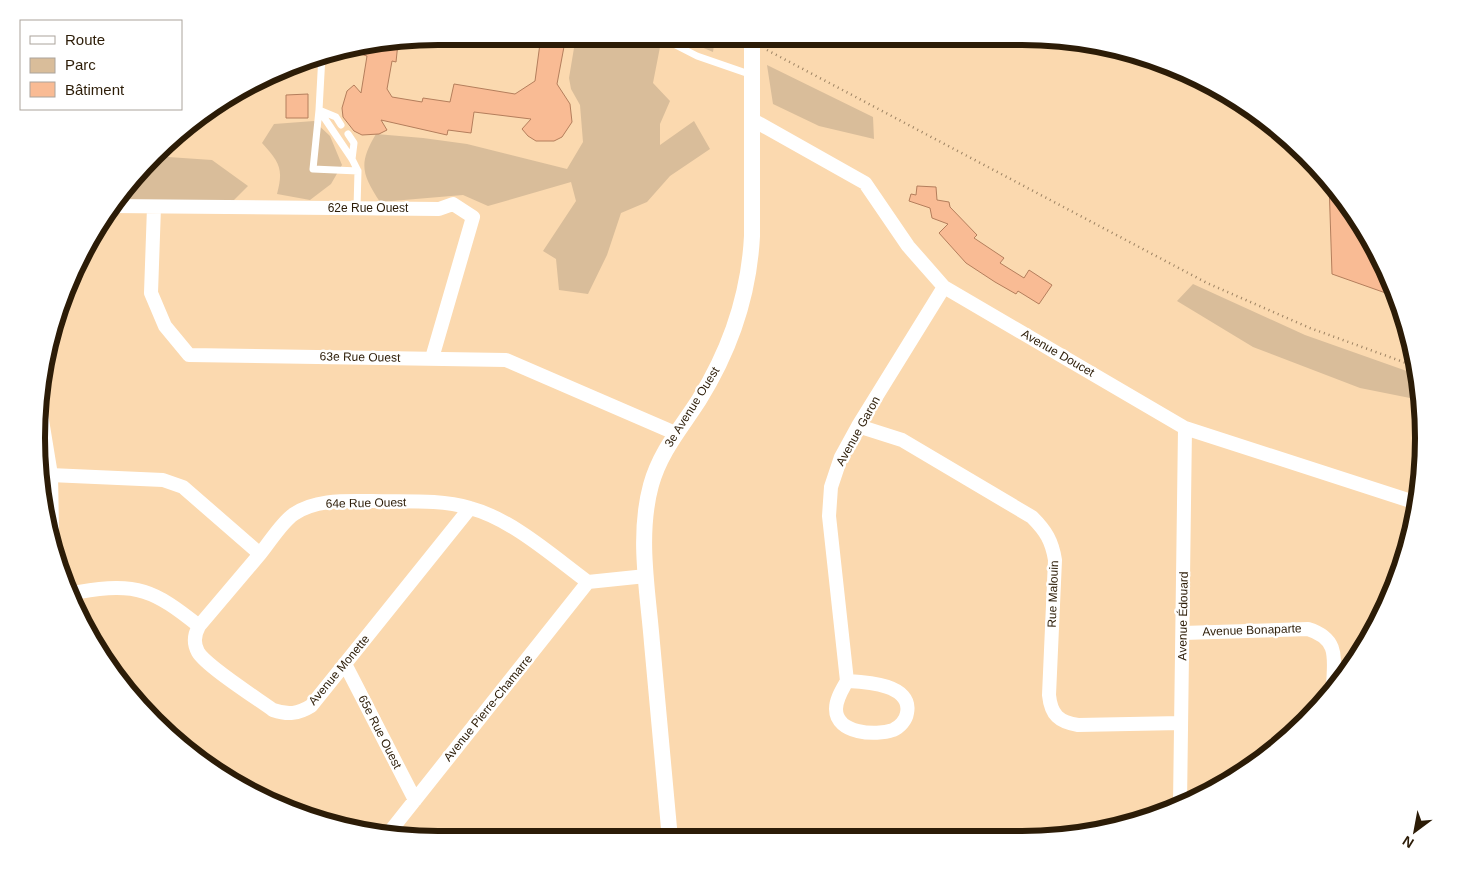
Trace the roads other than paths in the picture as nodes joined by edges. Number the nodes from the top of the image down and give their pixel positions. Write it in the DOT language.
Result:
graph roads {
  1 [pos="676,45"];
  2 [pos="752,45"];
  3 [pos="321,63"];
  4 [pos="752,75"];
  5 [pos="318,110"];
  6 [pos="753,120"];
  7 [pos="341,125"];
  8 [pos="348,134"];
  9 [pos="352,159"];
  10 [pos="358,171"];
  11 [pos="121,206"];
  12 [pos="154,207"];
  13 [pos="357,208"];
  14 [pos="944,287"];
  15 [pos="432,358"];
  16 [pos="858,426"];
  17 [pos="1185,428"];
  18 [pos="675,433"];
  19 [pos="45,447"];
  20 [pos="50,476"];
  21 [pos="1410,501"];
  22 [pos="50,502"];
  23 [pos="470,508"];
  24 [pos="260,554"];
  25 [pos="646,576"];
  26 [pos="588,582"];
  27 [pos="80,592"];
  28 [pos="199,626"];
  29 [pos="1184,633"];
  30 [pos="345,664"];
  31 [pos="1334,678"];
  32 [pos="847,681"];
  33 [pos="1181,724"];
  34 [pos="1180,797"];
  35 [pos="415,800"];
  36 [pos="392,828"];
  37 [pos="669,831"];
  1 -- 4 [label="lane"];
  2 -- 4 [label="street, 3e Avenue Ouest"];
  3 -- 5 [label="lane"];
  4 -- 6 [label="street, 3e Avenue Ouest"];
  5 -- 7 [label="lane"];
  5 -- 9 [label="lane"];
  5 -- 10 [label="lane"];
  6 -- 14 [label="street, Avenue Doucet"];
  6 -- 18 [label="street, 3e Avenue Ouest"];
  8 -- 9 [label="lane"];
  9 -- 10 [label="lane"];
  10 -- 13 [label="lane"];
  11 -- 12 [label="street, 62e Rue Ouest"];
  12 -- 13 [label="street, 62e Rue Ouest"];
  12 -- 15 [label="street, 63e Rue Ouest"];
  13 -- 15 [label="street, 62e Rue Ouest"];
  14 -- 16 [label="street, Avenue Garon"];
  14 -- 17 [label="street, Avenue Doucet"];
  15 -- 18 [label="street, 63e Rue Ouest"];
  16 -- 32 [label="street, Avenue Garon"];
  16 -- 33 [label="street, Rue Malouin"];
  17 -- 21 [label="street, Avenue Doucet"];
  17 -- 29 [label="street, Avenue Édouard"];
  18 -- 25 [label="street, 3e Avenue Ouest"];
  19 -- 20 [label="street"];
  20 -- 22 [label="street"];
  20 -- 24 [label="street"];
  23 -- 24 [label="street, 64e Rue Ouest"];
  23 -- 26 [label="street, 64e Rue Ouest"];
  23 -- 30 [label="street, Avenue Monette"];
  24 -- 28 [label="street"];
  25 -- 26 [label="street"];
  25 -- 37 [label="street, 3e Avenue Ouest"];
  26 -- 35 [label="street, Avenue Pierre-Chamarre"];
  27 -- 28 [label="street"];
  28 -- 30 [label="street, Avenue Monette"];
  29 -- 31 [label="street, Avenue Bonaparte"];
  29 -- 33 [label="street, Avenue Édouard"];
  30 -- 35 [label="street, 65e Rue Ouest"];
  32 -- 32 [label="street"];
  33 -- 34 [label="street, Avenue Édouard"];
  35 -- 36 [label="street, Avenue Pierre-Chamarre"];
}
